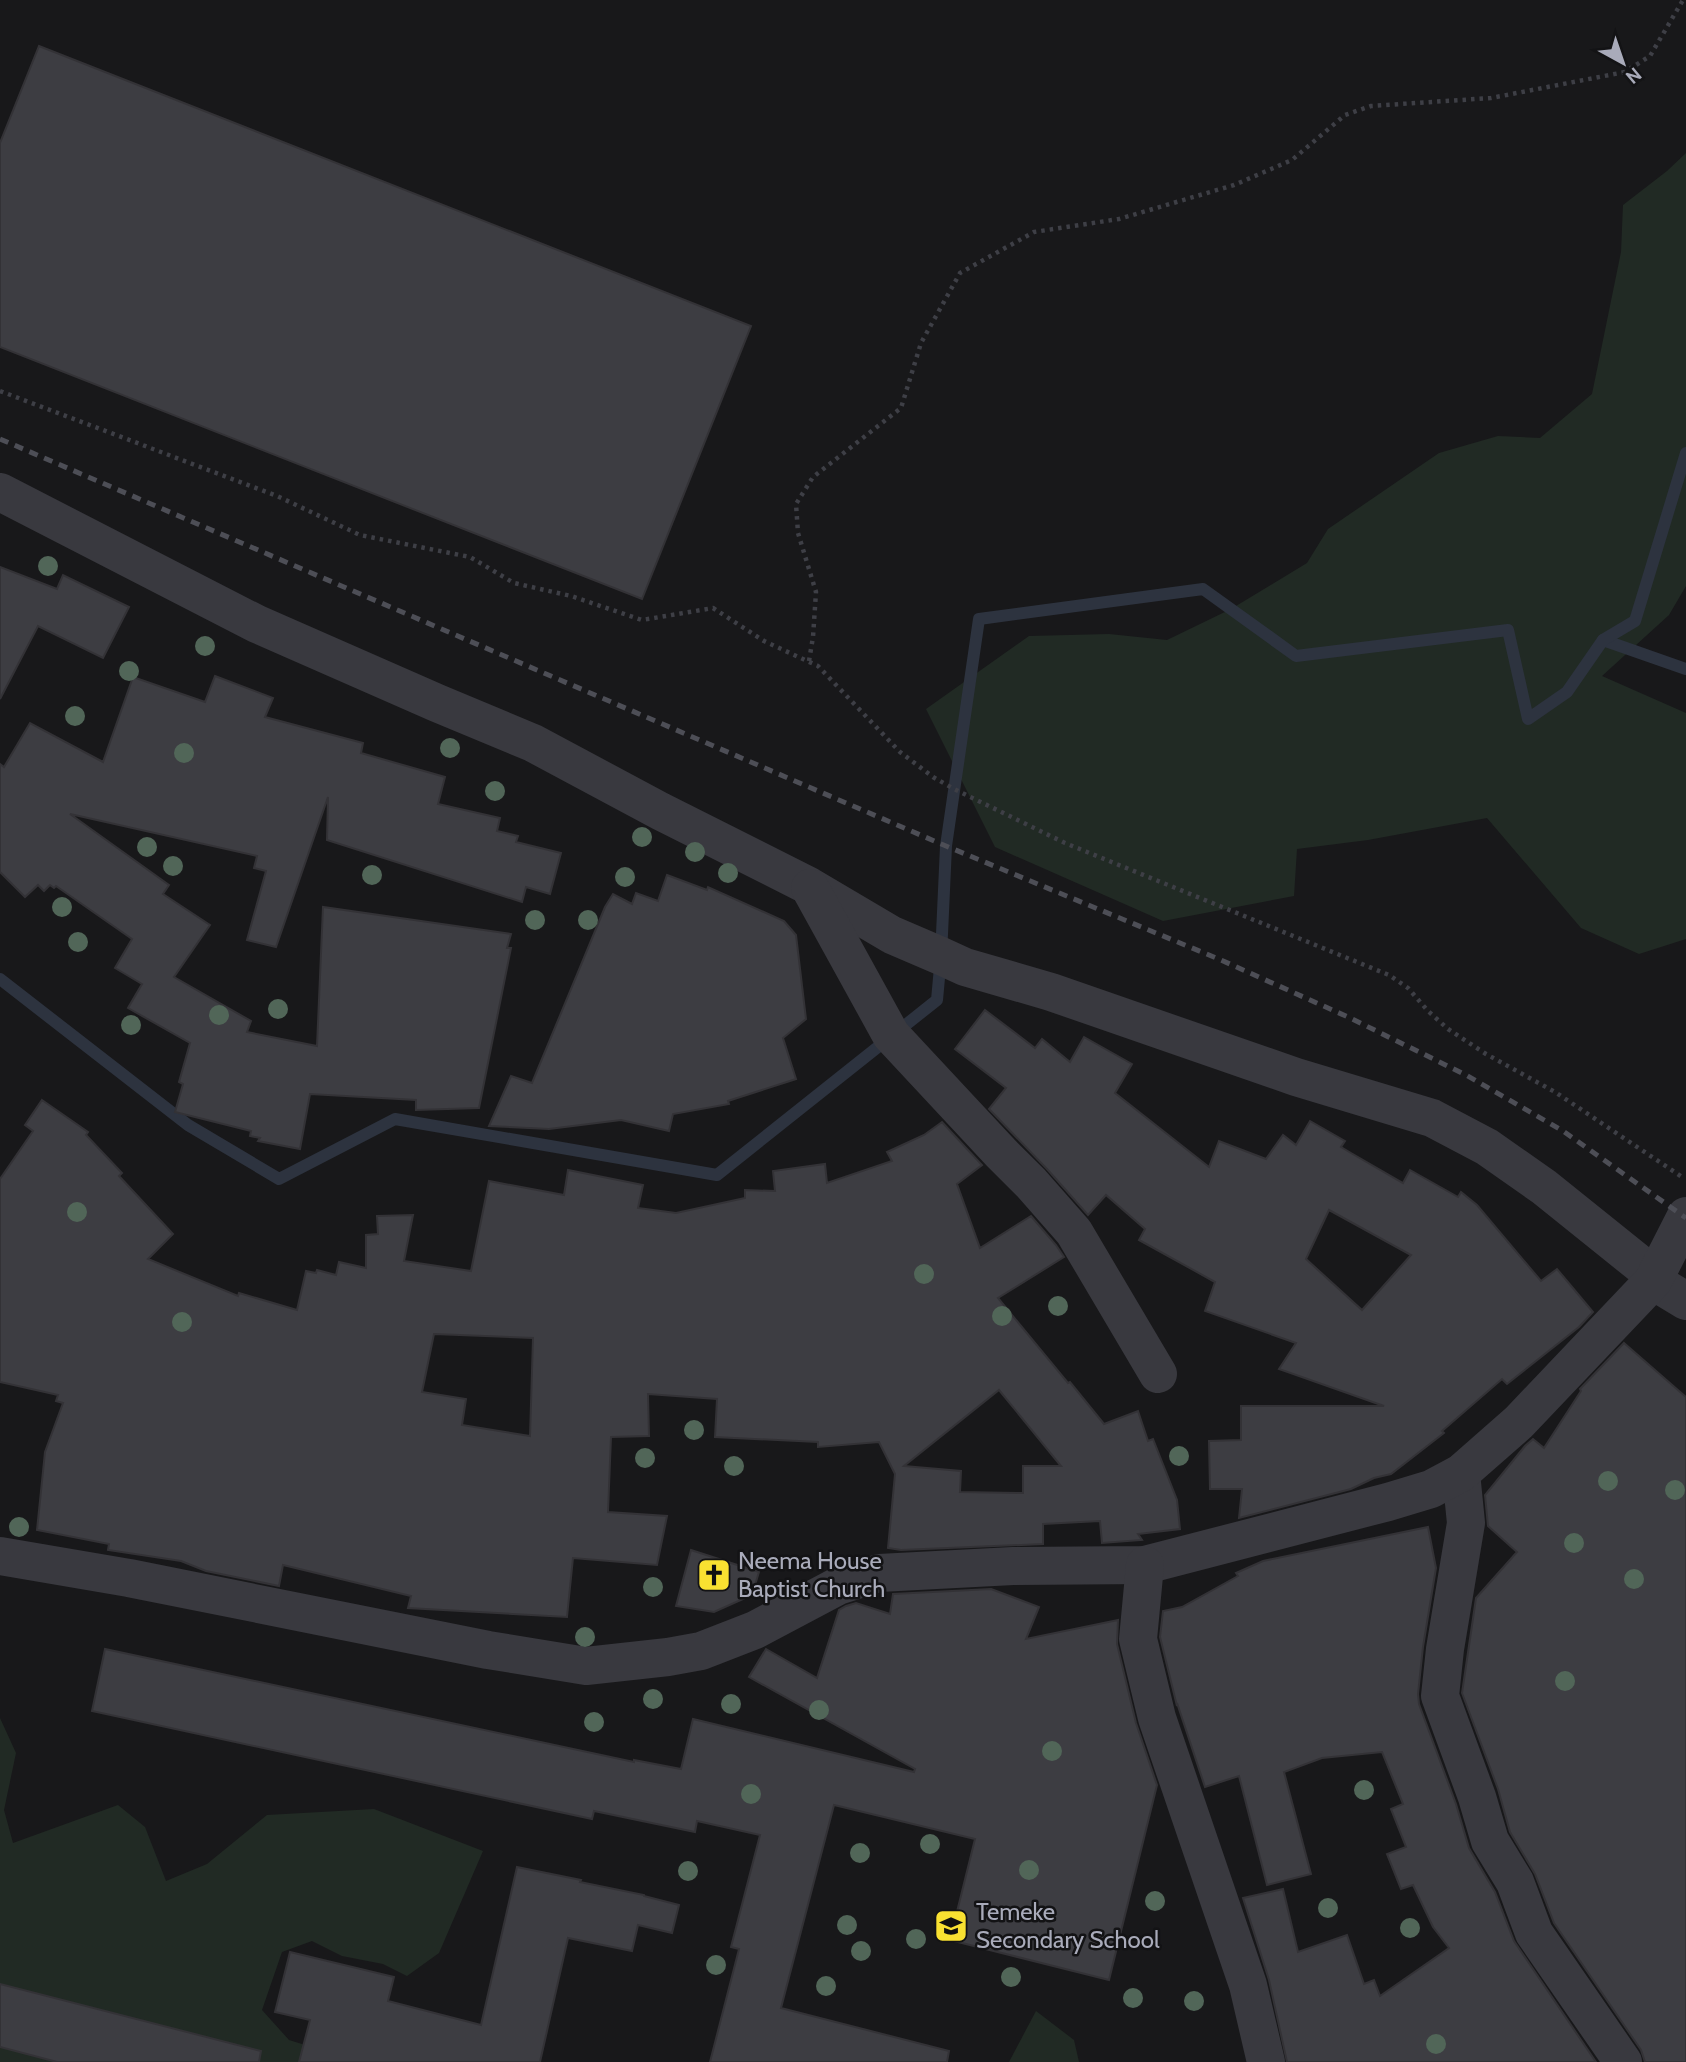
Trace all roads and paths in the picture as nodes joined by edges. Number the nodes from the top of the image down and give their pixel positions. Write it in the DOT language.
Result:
graph roads {
  1 [pos="1683,0"];
  2 [pos="0,391"];
  3 [pos="0,492"];
  4 [pos="809,661"];
  5 [pos="809,886"];
  6 [pos="1686,1179"];
  7 [pos="1686,1216"];
  8 [pos="1655,1279"];
  9 [pos="1686,1301"];
  10 [pos="1157,1374"];
  11 [pos="1461,1473"];
  12 [pos="0,1556"];
  13 [pos="1145,1565"];
  14 [pos="1266,2062"];
  15 [pos="1623,2062"];
  1 -- 4 [label="path"];
  2 -- 4 [label="path"];
  3 -- 5 [label="street"];
  4 -- 6 [label="path"];
  5 -- 8 [label="street"];
  5 -- 10 [label="street"];
  7 -- 8 [label="street"];
  8 -- 9 [label="street"];
  8 -- 11 [label="street"];
  11 -- 13 [label="street"];
  11 -- 15 [label="street"];
  12 -- 13 [label="street"];
  13 -- 14 [label="street"];
}
